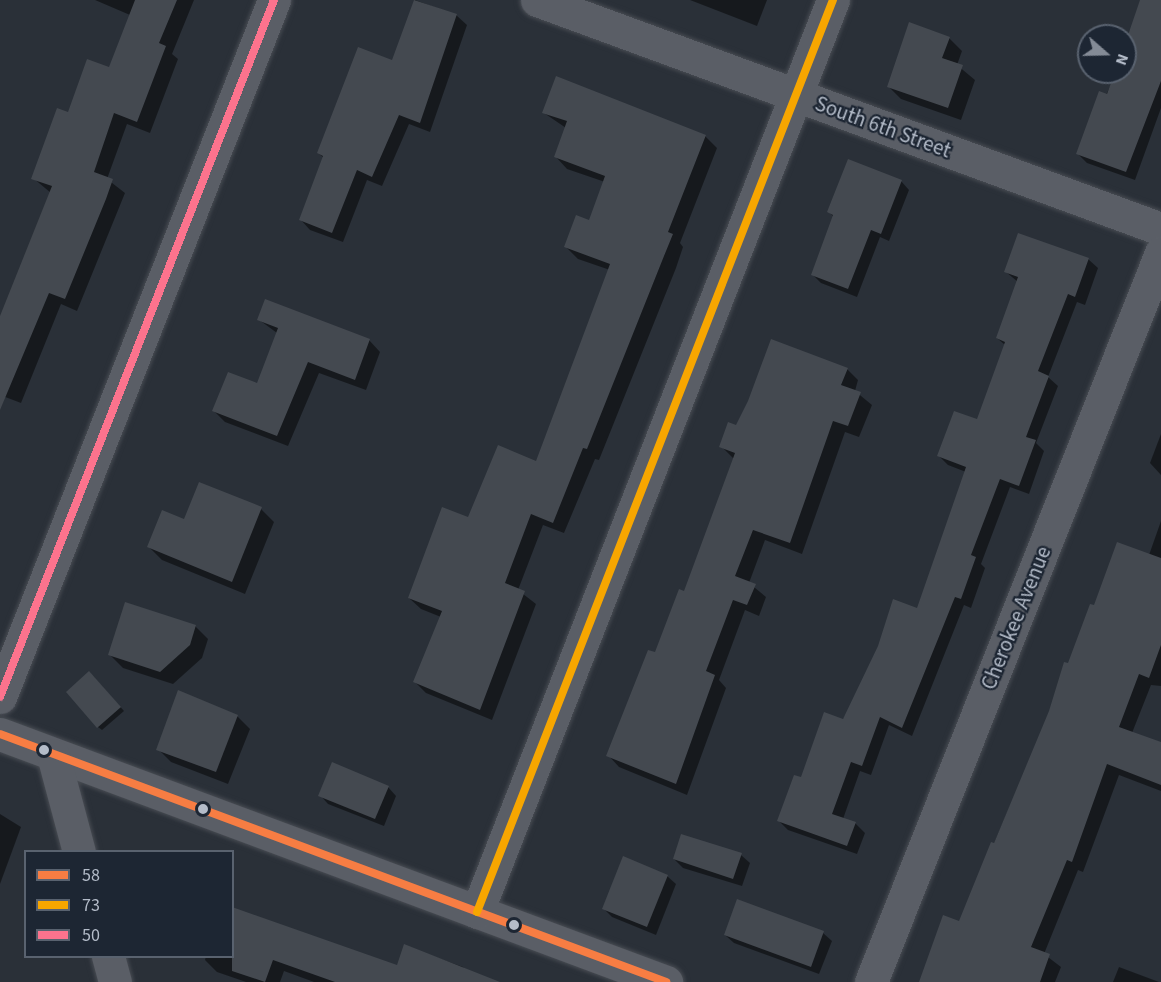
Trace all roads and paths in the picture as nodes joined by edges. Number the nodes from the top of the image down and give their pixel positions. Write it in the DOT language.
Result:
graph roads {
  1 [pos="274,0"];
  2 [pos="537,0"];
  3 [pos="833,0"];
  4 [pos="796,95"];
  5 [pos="1161,229"];
  6 [pos="1161,253"];
  7 [pos="0,697"];
  8 [pos="0,734"];
  9 [pos="53,755"];
  10 [pos="78,850"];
  11 [pos="477,912"];
  12 [pos="108,958"];
  13 [pos="114,982"];
  14 [pos="666,982"];
  15 [pos="871,982"];
  1 -- 7 [label="street"];
  2 -- 4 [label="street, South 6th Street"];
  3 -- 4 [label="street"];
  4 -- 5 [label="street, South 6th Street"];
  4 -- 11 [label="street"];
  6 -- 15 [label="street, Cherokee Avenue"];
  8 -- 9 [label="street"];
  9 -- 10 [label="street"];
  9 -- 11 [label="street"];
  11 -- 14 [label="street"];
  12 -- 13 [label="street"];
}
